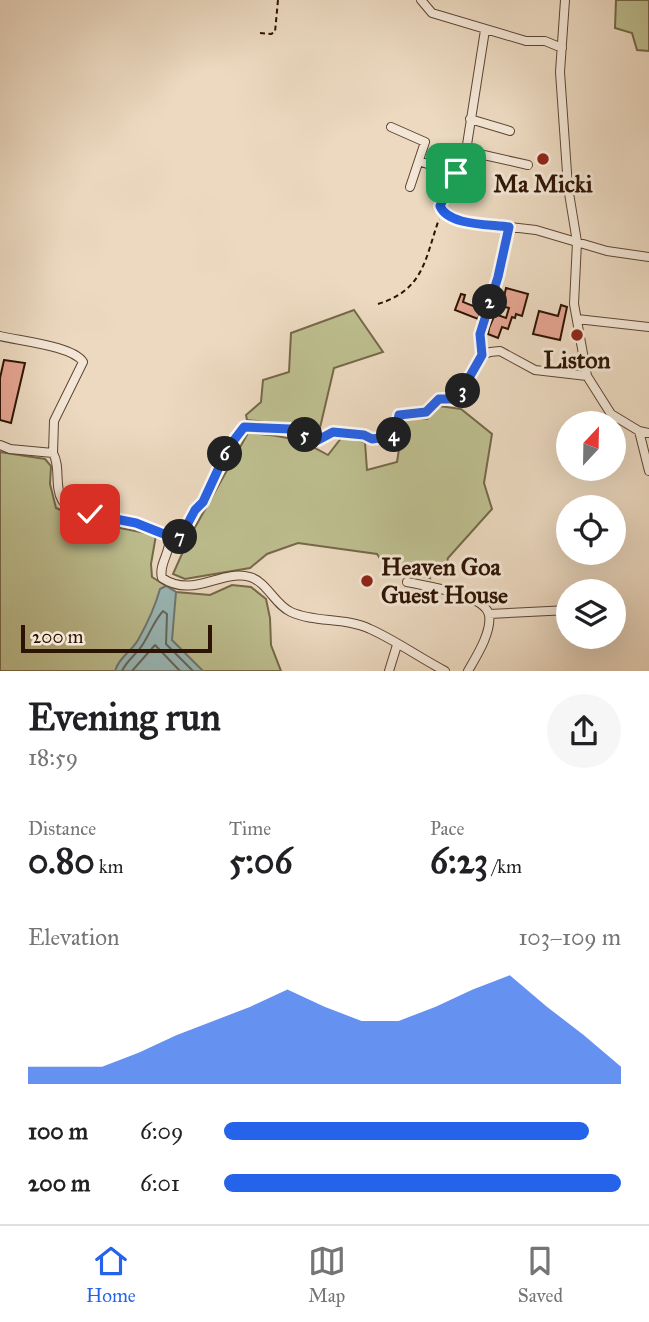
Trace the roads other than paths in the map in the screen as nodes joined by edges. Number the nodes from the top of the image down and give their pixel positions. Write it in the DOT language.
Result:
graph roads {
  1 [pos="421,0"];
  2 [pos="565,0"];
  3 [pos="485,30"];
  4 [pos="562,48"];
  5 [pos="470,119"];
  6 [pos="391,127"];
  7 [pos="510,131"];
  8 [pos="466,151"];
  9 [pos="419,161"];
  10 [pos="528,165"];
  11 [pos="456,173"];
  12 [pos="410,187"];
  13 [pos="509,227"];
  14 [pos="577,242"];
  15 [pos="649,257"];
  16 [pos="577,319"];
  17 [pos="649,327"];
  18 [pos="0,336"];
  19 [pos="482,355"];
  20 [pos="587,376"];
  21 [pos="639,431"];
  22 [pos="649,433"];
  23 [pos="0,445"];
  24 [pos="53,453"];
  25 [pos="649,471"];
  26 [pos="168,536"];
  27 [pos="407,582"];
  28 [pos="556,611"];
  29 [pos="489,614"];
  30 [pos="397,645"];
  31 [pos="389,671"];
  32 [pos="445,671"];
  33 [pos="468,671"];
  1 -- 3 [label="street"];
  2 -- 4 [label="street"];
  3 -- 4 [label="street"];
  3 -- 5 [label="street"];
  4 -- 14 [label="street"];
  5 -- 7 [label="street"];
  5 -- 8 [label="street"];
  6 -- 9 [label="street"];
  8 -- 10 [label="street"];
  8 -- 11 [label="street"];
  9 -- 11 [label="street"];
  9 -- 12 [label="street"];
  11 -- 13 [label="street"];
  13 -- 14 [label="street"];
  13 -- 19 [label="street"];
  14 -- 15 [label="street"];
  14 -- 16 [label="street"];
  16 -- 17 [label="street"];
  16 -- 20 [label="street"];
  18 -- 24 [label="street"];
  19 -- 20 [label="street"];
  19 -- 26 [label="street"];
  20 -- 21 [label="street"];
  21 -- 22 [label="street"];
  21 -- 25 [label="street"];
  23 -- 24 [label="street"];
  24 -- 26 [label="street"];
  26 -- 30 [label="street"];
  27 -- 29 [label="street"];
  28 -- 29 [label="street"];
  29 -- 33 [label="street"];
  30 -- 31 [label="street"];
  30 -- 32 [label="street"];
}
